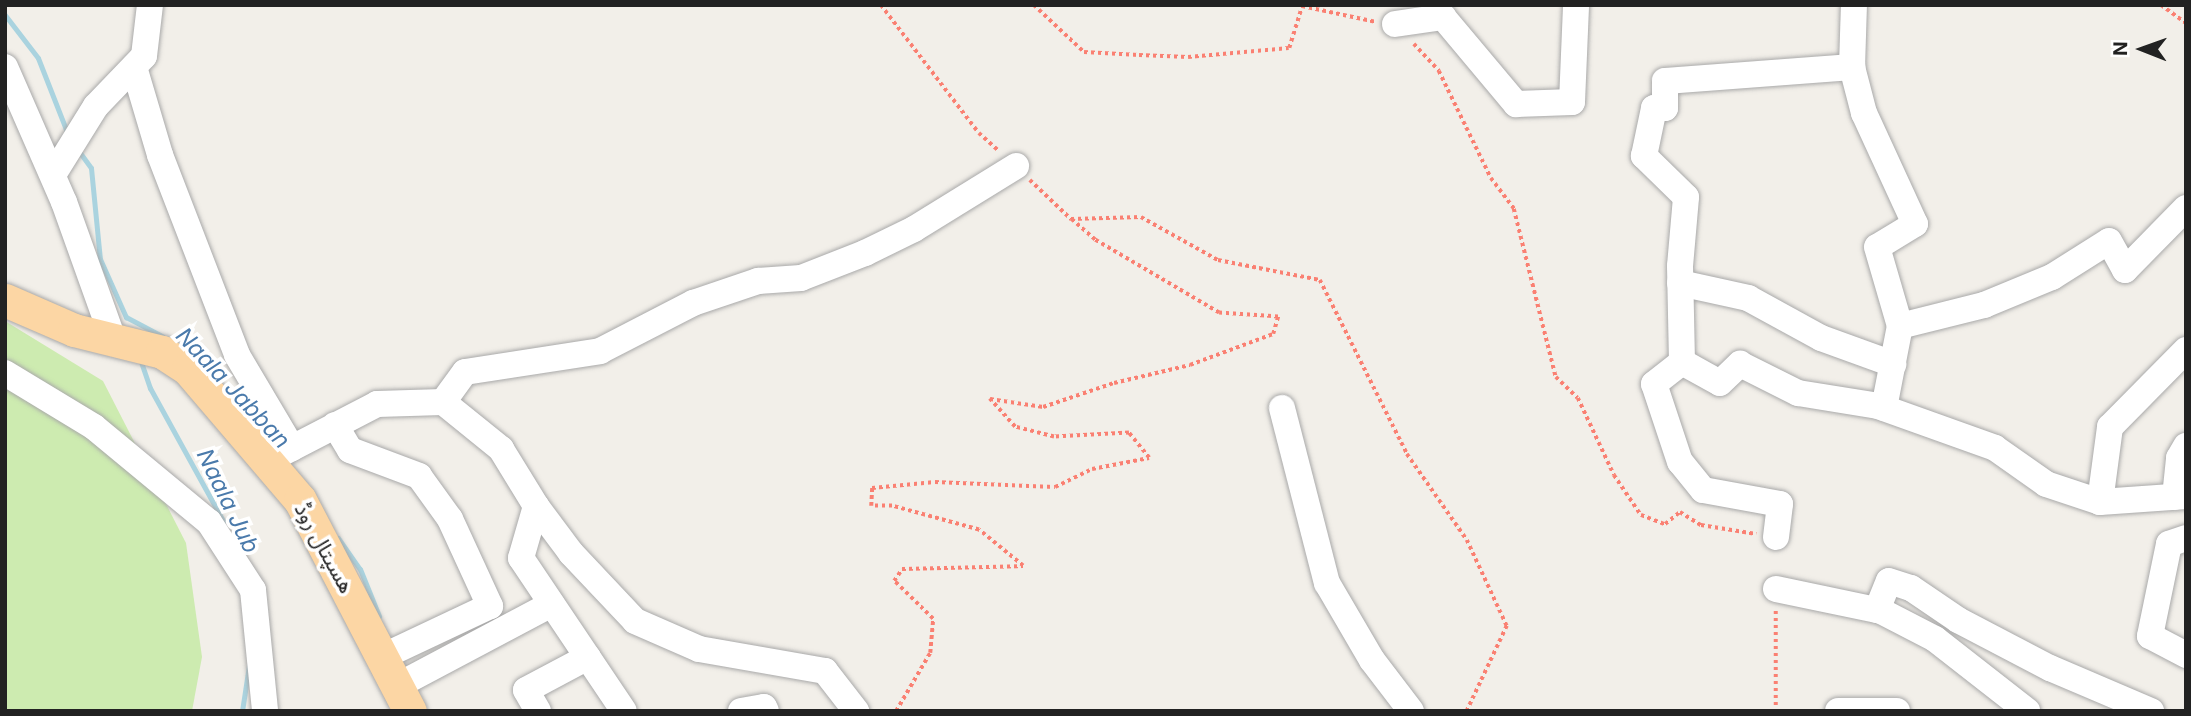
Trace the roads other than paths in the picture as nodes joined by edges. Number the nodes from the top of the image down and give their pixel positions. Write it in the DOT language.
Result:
graph roads {
  1 [pos="150,5"];
  2 [pos="1576,5"];
  3 [pos="1854,5"];
  4 [pos="1395,24"];
  5 [pos="5,67"];
  6 [pos="134,67"];
  7 [pos="1852,67"];
  8 [pos="1016,166"];
  9 [pos="53,175"];
  10 [pos="2186,208"];
  11 [pos="1680,283"];
  12 [pos="5,300"];
  13 [pos="1900,326"];
  14 [pos="113,339"];
  15 [pos="2186,350"];
  16 [pos="1682,362"];
  17 [pos="1893,364"];
  18 [pos="5,373"];
  19 [pos="443,402"];
  20 [pos="1282,408"];
  21 [pos="1884,408"];
  22 [pos="335,425"];
  23 [pos="2186,446"];
  24 [pos="279,454"];
  25 [pos="2180,496"];
  26 [pos="2100,502"];
  27 [pos="536,506"];
  28 [pos="1776,537"];
  29 [pos="2186,538"];
  30 [pos="1776,589"];
  31 [pos="552,604"];
  32 [pos="1877,610"];
  33 [pos="390,653"];
  34 [pos="2186,655"];
  35 [pos="588,657"];
  36 [pos="405,689"];
  37 [pos="620,709"];
  38 [pos="265,711"];
  39 [pos="538,711"];
  40 [pos="741,711"];
  41 [pos="766,711"];
  42 [pos="856,711"];
  43 [pos="1411,711"];
  44 [pos="1838,711"];
  45 [pos="1897,711"];
  46 [pos="2027,711"];
  47 [pos="2151,711"];
  1 -- 6 [label="street"];
  2 -- 4 [label="street"];
  3 -- 7 [label="street"];
  5 -- 9 [label="street"];
  6 -- 9 [label="street"];
  6 -- 24 [label="street"];
  7 -- 11 [label="street"];
  7 -- 13 [label="street"];
  8 -- 19 [label="street"];
  9 -- 14 [label="street"];
  10 -- 13 [label="street"];
  11 -- 16 [label="street"];
  11 -- 17 [label="street"];
  12 -- 14 [label="main road, ھسپتال روڈ"];
  13 -- 17 [label="street"];
  14 -- 24 [label="main road, ھسپتال روڈ"];
  15 -- 26 [label="street"];
  16 -- 21 [label="street"];
  16 -- 28 [label="street"];
  17 -- 21 [label="street"];
  18 -- 38 [label="street"];
  19 -- 22 [label="street"];
  19 -- 27 [label="street"];
  20 -- 43 [label="street"];
  21 -- 26 [label="street"];
  22 -- 24 [label="street"];
  22 -- 33 [label="street"];
  23 -- 25 [label="street"];
  24 -- 33 [label="main road, ھسپتال روڈ"];
  25 -- 26 [label="street"];
  27 -- 31 [label="street"];
  27 -- 42 [label="street"];
  29 -- 34 [label="street"];
  30 -- 32 [label="street"];
  31 -- 35 [label="street"];
  31 -- 36 [label="street"];
  32 -- 46 [label="street"];
  32 -- 47 [label="street"];
  33 -- 36 [label="main road, ھسپتال روڈ"];
  35 -- 37 [label="street"];
  35 -- 39 [label="street"];
  40 -- 41 [label="street"];
  44 -- 45 [label="street"];
}
